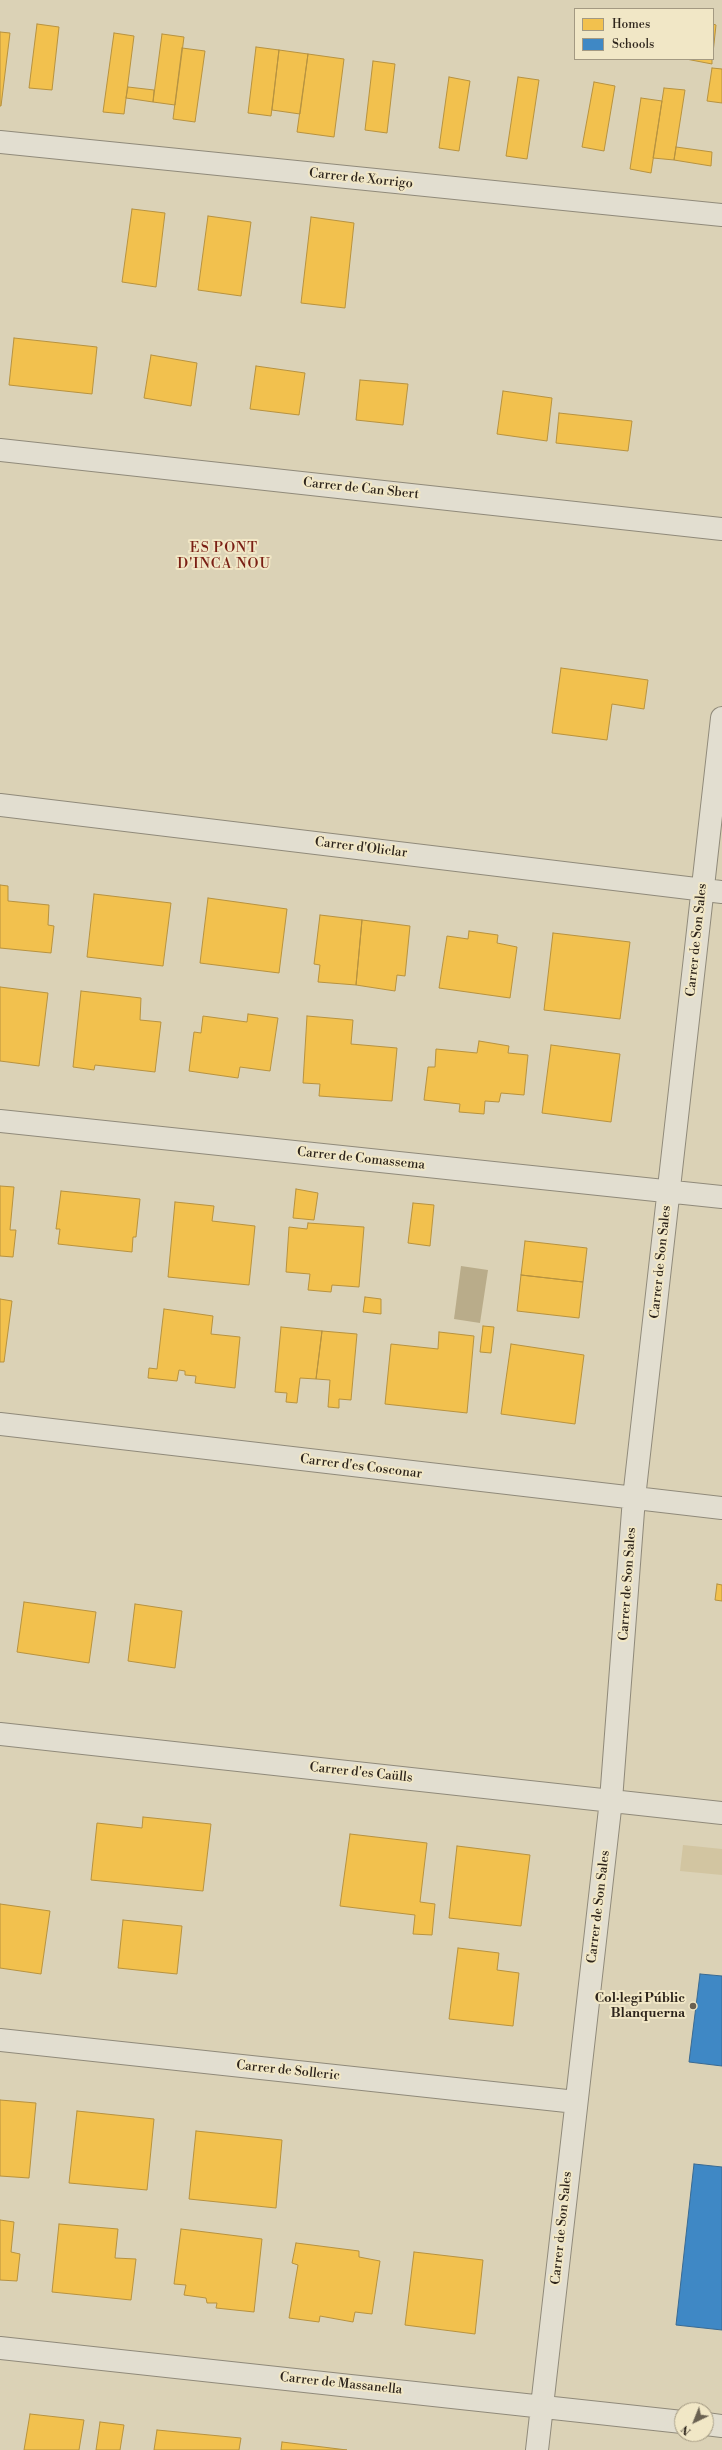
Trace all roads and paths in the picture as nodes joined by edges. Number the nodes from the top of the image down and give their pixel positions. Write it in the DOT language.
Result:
graph roads {
  1 [pos="0,142"];
  2 [pos="722,216"];
  3 [pos="0,450"];
  4 [pos="722,529"];
  5 [pos="722,718"];
  6 [pos="0,805"];
  7 [pos="712,891"];
  8 [pos="0,1121"];
  9 [pos="669,1191"];
  10 [pos="722,1197"];
  11 [pos="0,1424"];
  12 [pos="634,1498"];
  13 [pos="722,1508"];
  14 [pos="0,1734"];
  15 [pos="611,1800"];
  16 [pos="722,1813"];
  17 [pos="0,2040"];
  18 [pos="576,2102"];
  19 [pos="0,2348"];
  20 [pos="542,2406"];
  21 [pos="674,2421"];
  22 [pos="537,2450"];
  1 -- 2 [label="street, Carrer de Xorrigo"];
  3 -- 4 [label="street, Carrer de Can Sbert"];
  5 -- 7 [label="street, Carrer de Son Sales"];
  6 -- 7 [label="street, Carrer d'Oliclar"];
  7 -- 9 [label="street, Carrer de Son Sales"];
  8 -- 9 [label="street, Carrer de Comassema"];
  9 -- 10 [label="street, Carrer de Comassema"];
  9 -- 12 [label="street, Carrer de Son Sales"];
  11 -- 12 [label="street, Carrer d'es Cosconar"];
  12 -- 13 [label="street, Carrer d'es Cosconar"];
  12 -- 15 [label="street, Carrer de Son Sales"];
  14 -- 15 [label="street, Carrer d'es Caülls"];
  15 -- 16 [label="street, Carrer d'es Caülls"];
  15 -- 18 [label="street, Carrer de Son Sales"];
  17 -- 18 [label="street, Carrer de Solleric"];
  18 -- 20 [label="street, Carrer de Son Sales"];
  19 -- 20 [label="street, Carrer de Massanella"];
  20 -- 21 [label="street, Carrer de Massanella"];
  20 -- 22 [label="street, Carrer de Son Sales"];
}
